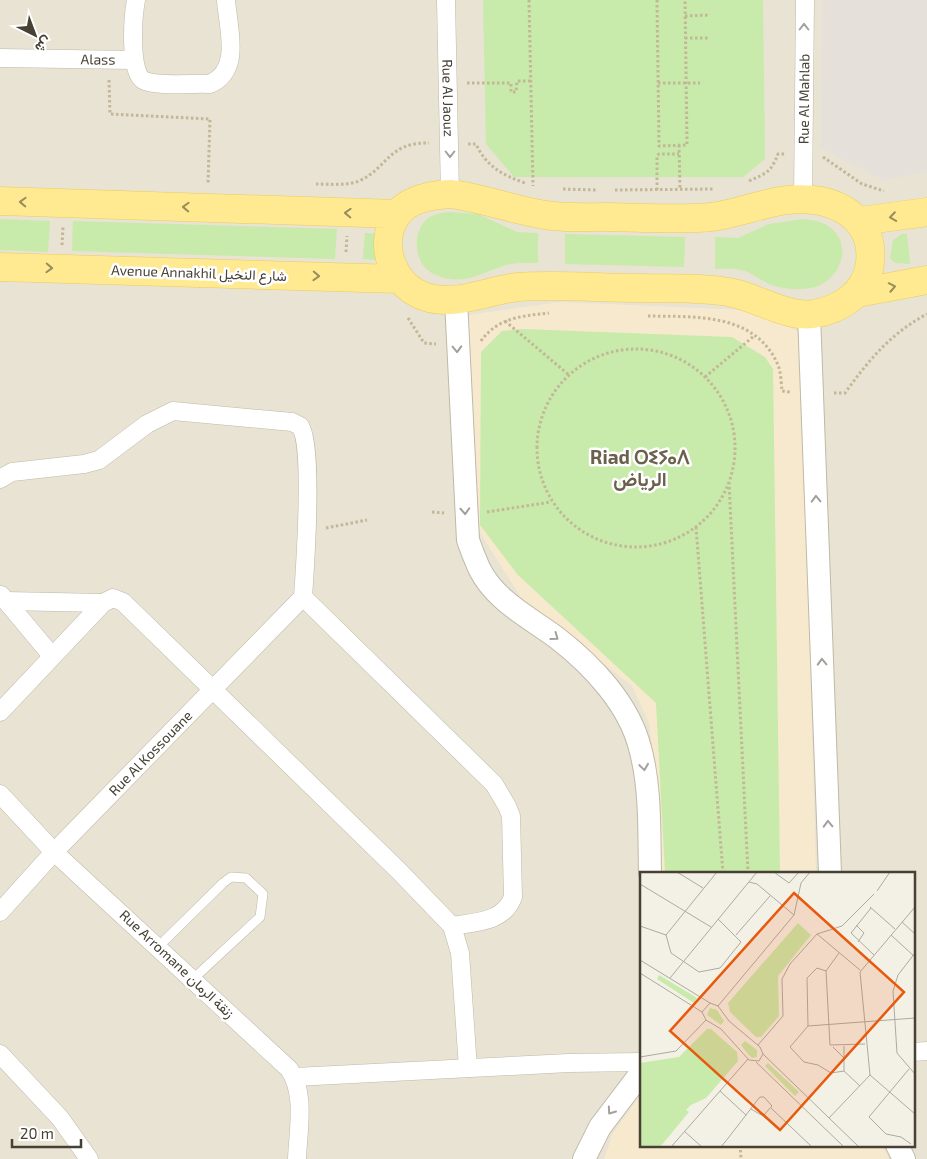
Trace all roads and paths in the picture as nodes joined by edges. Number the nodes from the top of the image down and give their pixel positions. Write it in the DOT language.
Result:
graph roads {
  1 [pos="136,0"];
  2 [pos="226,0"];
  3 [pos="446,0"];
  4 [pos="530,0"];
  5 [pos="657,0"];
  6 [pos="685,0"];
  7 [pos="805,0"];
  8 [pos="708,15"];
  9 [pos="685,16"];
  10 [pos="685,38"];
  11 [pos="710,38"];
  12 [pos="0,58"];
  13 [pos="134,60"];
  14 [pos="531,81"];
  15 [pos="686,82"];
  16 [pos="700,82"];
  17 [pos="485,83"];
  18 [pos="658,83"];
  19 [pos="450,144"];
  20 [pos="679,145"];
  21 [pos="679,154"];
  22 [pos="351,183"];
  23 [pos="313,184"];
  24 [pos="533,186"];
  25 [pos="208,187"];
  26 [pos="217,187"];
  27 [pos="539,187"];
  28 [pos="556,189"];
  29 [pos="602,190"];
  30 [pos="611,190"];
  31 [pos="657,190"];
  32 [pos="680,190"];
  33 [pos="702,190"];
  34 [pos="450,194"];
  35 [pos="803,198"];
  36 [pos="0,201"];
  37 [pos="64,203"];
  38 [pos="927,212"];
  39 [pos="349,213"];
  40 [pos="397,214"];
  41 [pos="860,221"];
  42 [pos="0,267"];
  43 [pos="61,269"];
  44 [pos="345,277"];
  45 [pos="399,279"];
  46 [pos="927,280"];
  47 [pos="857,293"];
  48 [pos="456,300"];
  49 [pos="556,312"];
  50 [pos="927,314"];
  51 [pos="809,315"];
  52 [pos="406,316"];
  53 [pos="646,316"];
  54 [pos="505,321"];
  55 [pos="754,336"];
  56 [pos="457,346"];
  57 [pos="569,375"];
  58 [pos="705,377"];
  59 [pos="812,392"];
  60 [pos="0,479"];
  61 [pos="729,482"];
  62 [pos="367,520"];
  63 [pos="696,527"];
  64 [pos="306,532"];
  65 [pos="303,597"];
  66 [pos="3,598"];
  67 [pos="103,602"];
  68 [pos="52,656"];
  69 [pos="212,689"];
  70 [pos="0,712"];
  71 [pos="0,794"];
  72 [pos="54,852"];
  73 [pos="650,872"];
  74 [pos="723,872"];
  75 [pos="748,872"];
  76 [pos="830,872"];
  77 [pos="0,912"];
  78 [pos="452,926"];
  79 [pos="159,946"];
  80 [pos="193,979"];
  81 [pos="927,1051"];
  82 [pos="914,1052"];
  83 [pos="0,1054"];
  84 [pos="640,1062"];
  85 [pos="468,1068"];
  86 [pos="640,1074"];
  87 [pos="295,1077"];
  88 [pos="740,1146"];
  89 [pos="898,1146"];
  90 [pos="89,1159"];
  91 [pos="297,1159"];
  92 [pos="584,1159"];
  93 [pos="741,1159"];
  94 [pos="904,1159"];
  1 -- 13 [label="street"];
  2 -- 13 [label="street"];
  3 -- 19 [label="street, Rue Al Jaouz"];
  4 -- 14 [label="path"];
  5 -- 18 [label="path"];
  6 -- 9 [label="path"];
  35 -- 7 [label="street, Rue Al Mahlab, one-way"];
  8 -- 9 [label="path"];
  9 -- 10 [label="path"];
  10 -- 11 [label="path"];
  10 -- 15 [label="path"];
  12 -- 13 [label="street, Alass"];
  14 -- 17 [label="path"];
  14 -- 24 [label="path"];
  15 -- 16 [label="path"];
  15 -- 18 [label="path"];
  15 -- 20 [label="path"];
  18 -- 20 [label="path"];
  19 -- 22 [label="path"];
  19 -- 24 [label="path"];
  19 -- 34 [label="street, Rue Al Jaouz, one-way"];
  20 -- 21 [label="path"];
  21 -- 31 [label="path"];
  21 -- 32 [label="path"];
  22 -- 23 [label="path"];
  22 -- 39 [label="path"];
  24 -- 27 [label="path"];
  25 -- 26 [label="path"];
  28 -- 29 [label="path"];
  30 -- 31 [label="path"];
  31 -- 32 [label="path"];
  32 -- 33 [label="path"];
  34 -- 35 [label="main road"];
  34 -- 40 [label="main road"];
  35 -- 41 [label="main road"];
  37 -- 36 [label="main road, one-way"];
  39 -- 37 [label="main road, one-way"];
  37 -- 43 [label="path"];
  38 -- 41 [label="main road, one-way"];
  39 -- 40 [label="main road"];
  39 -- 44 [label="path"];
  40 -- 45 [label="main road"];
  41 -- 47 [label="main road"];
  42 -- 43 [label="main road, Avenue Annakhil شارع النخيل, one-way"];
  43 -- 44 [label="main road, Avenue Annakhil شارع النخيل, one-way"];
  44 -- 45 [label="main road, Avenue Annakhil شارع النخيل"];
  45 -- 48 [label="main road"];
  47 -- 46 [label="main road, one-way"];
  47 -- 51 [label="main road"];
  48 -- 51 [label="main road"];
  48 -- 56 [label="street"];
  49 -- 54 [label="path"];
  50 -- 59 [label="path"];
  51 -- 59 [label="street"];
  52 -- 56 [label="path"];
  53 -- 55 [label="path"];
  54 -- 56 [label="path"];
  54 -- 57 [label="path"];
  55 -- 58 [label="path"];
  55 -- 59 [label="path"];
  56 -- 73 [label="street, one-way"];
  57 -- 58 [label="path"];
  57 -- 63 [label="path"];
  58 -- 61 [label="path"];
  76 -- 59 [label="street, one-way"];
  60 -- 64 [label="street"];
  61 -- 63 [label="path"];
  61 -- 75 [label="path"];
  62 -- 64 [label="path"];
  63 -- 74 [label="path"];
  64 -- 65 [label="street"];
  65 -- 69 [label="street, Rue Al Kossouane"];
  65 -- 78 [label="street"];
  66 -- 67 [label="street"];
  66 -- 68 [label="street"];
  67 -- 68 [label="street"];
  67 -- 69 [label="street"];
  68 -- 70 [label="street"];
  69 -- 72 [label="street, Rue Al Kossouane"];
  69 -- 78 [label="street"];
  71 -- 72 [label="street, Rue Arromane زنقة الرمان"];
  72 -- 77 [label="street, Rue Al Kossouane"];
  72 -- 79 [label="street, Rue Arromane زنقة الرمان"];
  78 -- 85 [label="street"];
  79 -- 80 [label="street, Rue Arromane زنقة الرمان"];
  79 -- 80 [label="lane"];
  80 -- 87 [label="street, Rue Arromane زنقة الرمان"];
  81 -- 82 [label="street"];
  83 -- 90 [label="street"];
  84 -- 85 [label="street"];
  85 -- 87 [label="street"];
  86 -- 92 [label="street, one-way"];
  87 -- 91 [label="street"];
  88 -- 93 [label="path"];
  89 -- 94 [label="street"];
}
